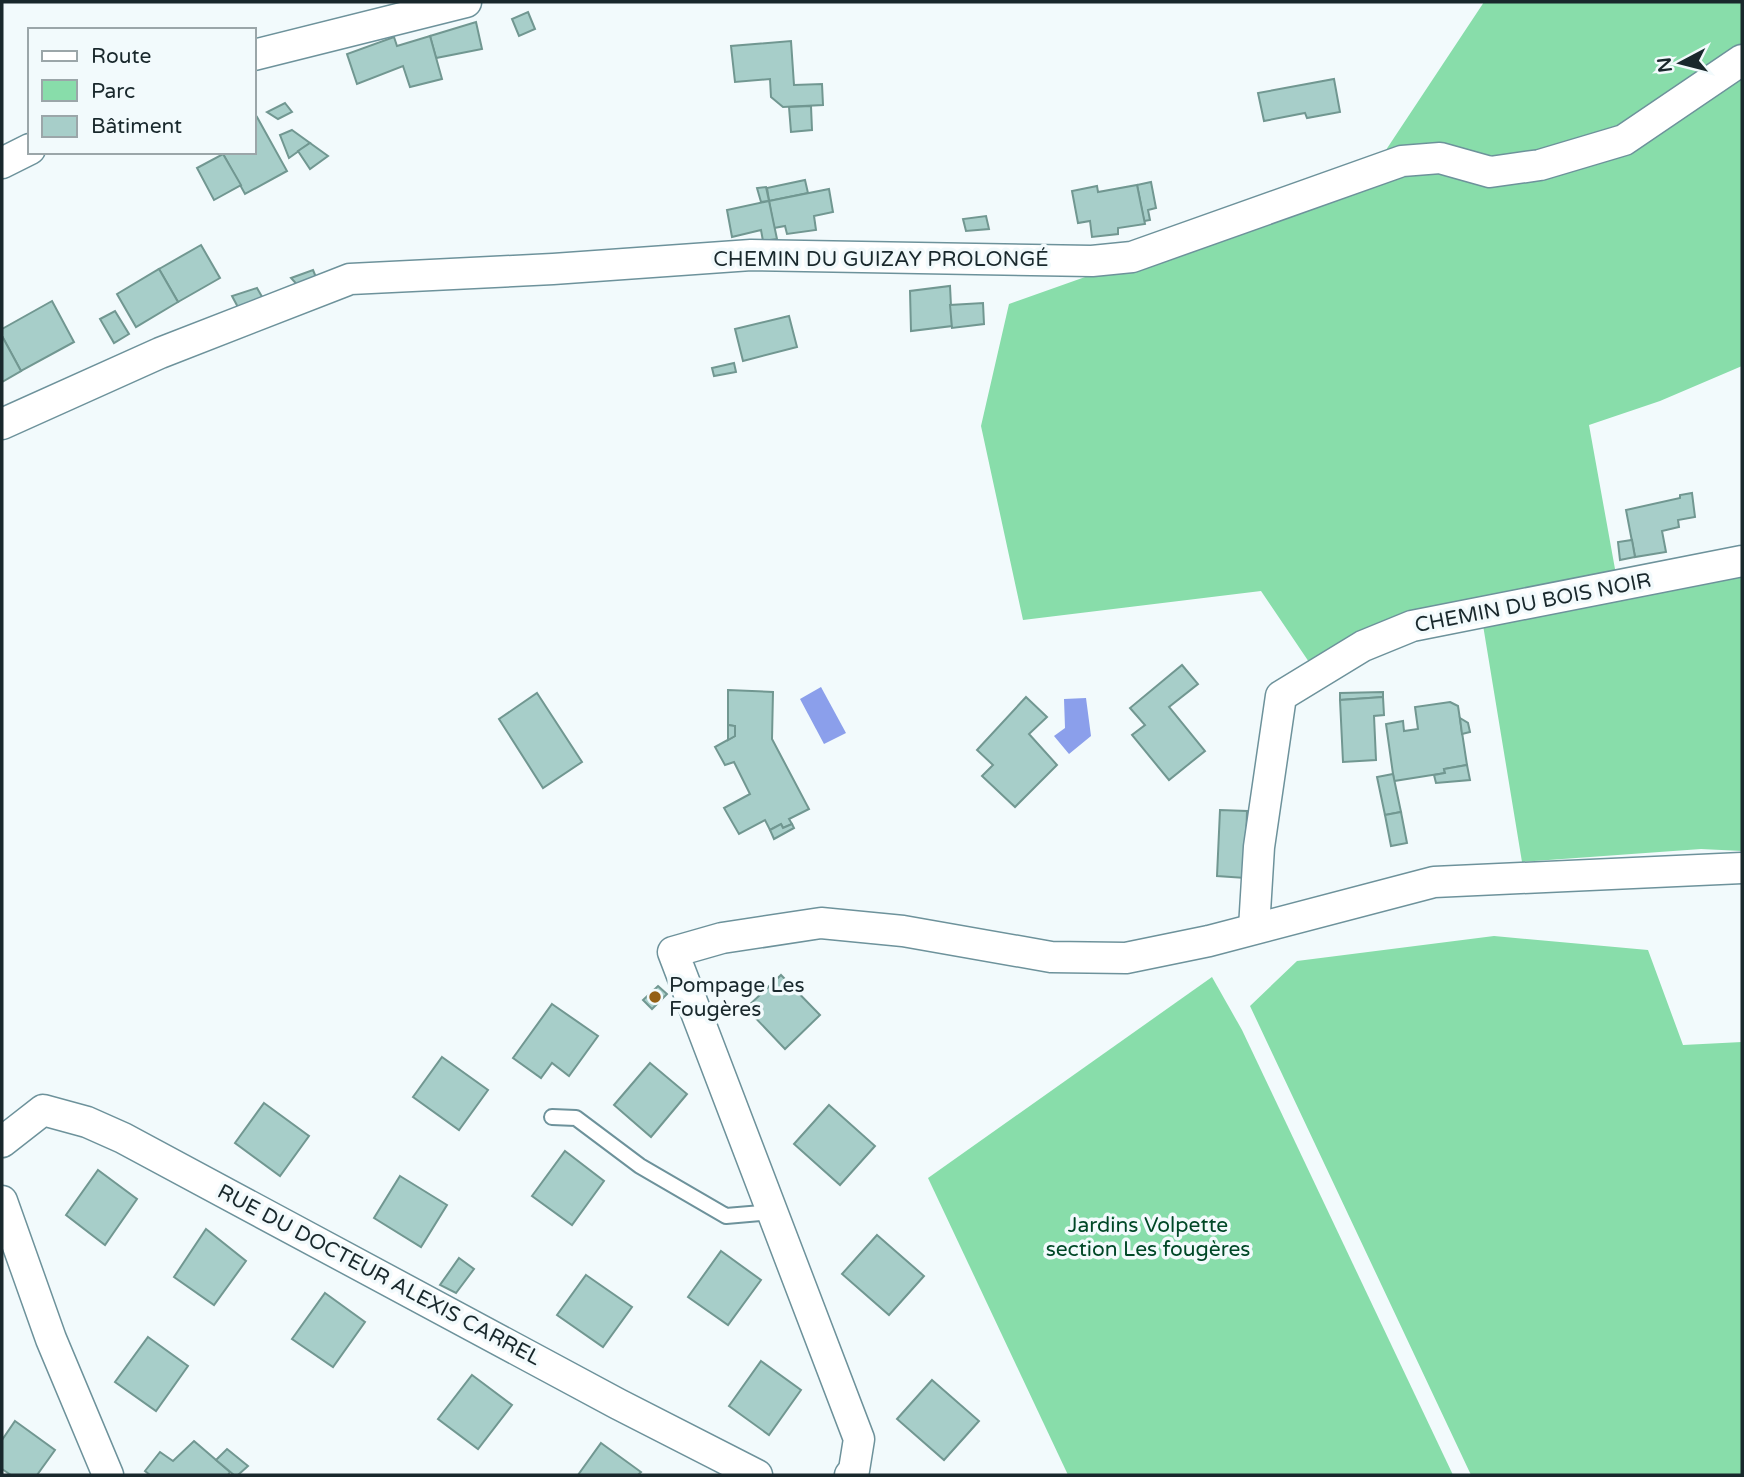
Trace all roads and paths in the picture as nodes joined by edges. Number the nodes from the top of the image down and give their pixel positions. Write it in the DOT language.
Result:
graph roads {
  1 [pos="466,2"];
  2 [pos="256,54"];
  3 [pos="1742,60"];
  4 [pos="28,150"];
  5 [pos="2,163"];
  6 [pos="2,424"];
  7 [pos="1742,561"];
  8 [pos="1742,868"];
  9 [pos="1254,928"];
  10 [pos="552,1116"];
  11 [pos="2,1142"];
  12 [pos="2,1201"];
  13 [pos="774,1212"];
  14 [pos="854,1474"];
  15 [pos="108,1475"];
  16 [pos="757,1475"];
  1 -- 2 [label="street"];
  3 -- 6 [label="street, CHEMIN DU GUIZAY PROLONGÉ"];
  4 -- 5 [label="street"];
  7 -- 9 [label="street, CHEMIN DU BOIS NOIR"];
  8 -- 9 [label="street"];
  9 -- 13 [label="street"];
  10 -- 13 [label="lane"];
  11 -- 16 [label="street, RUE DU DOCTEUR ALEXIS CARREL"];
  12 -- 15 [label="street"];
  13 -- 14 [label="street"];
}
